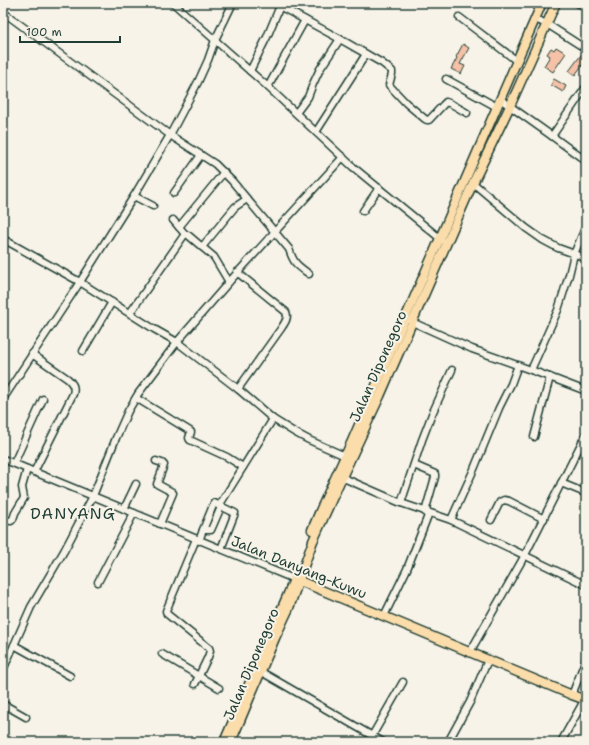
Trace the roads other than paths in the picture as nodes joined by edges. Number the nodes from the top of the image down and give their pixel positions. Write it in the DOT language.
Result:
graph roads {
  1 [pos="173,3"];
  2 [pos="233,3"];
  3 [pos="274,3"];
  4 [pos="542,3"];
  5 [pos="556,3"];
  6 [pos="576,3"];
  7 [pos="280,6"];
  8 [pos="586,7"];
  9 [pos="3,12"];
  10 [pos="458,17"];
  11 [pos="535,19"];
  12 [pos="305,20"];
  13 [pos="547,24"];
  14 [pos="215,40"];
  15 [pos="340,40"];
  16 [pos="586,50"];
  17 [pos="366,54"];
  18 [pos="517,61"];
  19 [pos="250,71"];
  20 [pos="446,79"];
  21 [pos="268,87"];
  22 [pos="586,87"];
  23 [pos="500,99"];
  24 [pos="510,106"];
  25 [pos="497,108"];
  26 [pos="296,113"];
  27 [pos="467,113"];
  28 [pos="316,132"];
  29 [pos="170,135"];
  30 [pos="552,136"];
  31 [pos="200,154"];
  32 [pos="343,157"];
  33 [pos="586,161"];
  34 [pos="224,172"];
  35 [pos="473,183"];
  36 [pos="379,188"];
  37 [pos="174,193"];
  38 [pos="134,196"];
  39 [pos="247,199"];
  40 [pos="153,206"];
  41 [pos="363,211"];
  42 [pos="173,220"];
  43 [pos="586,226"];
  44 [pos="180,227"];
  45 [pos="275,232"];
  46 [pos="185,234"];
  47 [pos="439,238"];
  48 [pos="3,239"];
  49 [pos="446,244"];
  50 [pos="202,247"];
  51 [pos="574,254"];
  52 [pos="586,258"];
  53 [pos="238,272"];
  54 [pos="309,274"];
  55 [pos="80,282"];
  56 [pos="229,282"];
  57 [pos="112,302"];
  58 [pos="130,313"];
  59 [pos="409,320"];
  60 [pos="177,342"];
  61 [pos="83,351"];
  62 [pos="32,354"];
  63 [pos="518,365"];
  64 [pos="452,370"];
  65 [pos="531,370"];
  66 [pos="550,377"];
  67 [pos="238,389"];
  68 [pos="586,391"];
  69 [pos="136,398"];
  70 [pos="3,399"];
  71 [pos="43,399"];
  72 [pos="273,419"];
  73 [pos="586,434"];
  74 [pos="534,437"];
  75 [pos="344,456"];
  76 [pos="3,459"];
  77 [pos="156,461"];
  78 [pos="14,463"];
  79 [pos="414,465"];
  80 [pos="243,467"];
  81 [pos="27,469"];
  82 [pos="34,472"];
  83 [pos="339,476"];
  84 [pos="136,484"];
  85 [pos="561,484"];
  86 [pos="583,492"];
  87 [pos="93,496"];
  88 [pos="216,504"];
  89 [pos="401,504"];
  90 [pos="124,509"];
  91 [pos="427,512"];
  92 [pos="134,513"];
  93 [pos="544,519"];
  94 [pos="3,520"];
  95 [pos="451,520"];
  96 [pos="491,520"];
  97 [pos="160,524"];
  98 [pos="197,540"];
  99 [pos="221,550"];
  100 [pos="526,555"];
  101 [pos="297,580"];
  102 [pos="98,582"];
  103 [pos="586,585"];
  104 [pos="384,616"];
  105 [pos="14,645"];
  106 [pos="3,651"];
  107 [pos="470,652"];
  108 [pos="162,654"];
  109 [pos="9,655"];
  110 [pos="586,659"];
  111 [pos="488,660"];
  112 [pos="3,670"];
  113 [pos="259,670"];
  114 [pos="70,676"];
  115 [pos="199,676"];
  116 [pos="403,682"];
  117 [pos="195,684"];
  118 [pos="219,688"];
  119 [pos="572,695"];
  120 [pos="586,699"];
  121 [pos="3,704"];
  122 [pos="26,716"];
  123 [pos="372,736"];
  124 [pos="224,742"];
  125 [pos="231,742"];
  126 [pos="383,742"];
  127 [pos="448,742"];
  128 [pos="561,742"];
  1 -- 14 [label="street"];
  2 -- 14 [label="street"];
  3 -- 7 [label="street"];
  4 -- 11 [label="main road, Jalan Diponegoro"];
  5 -- 13 [label="main road, Jalan Diponegoro"];
  6 -- 8 [label="street"];
  7 -- 12 [label="street"];
  7 -- 19 [label="street"];
  9 -- 29 [label="street"];
  10 -- 18 [label="street"];
  11 -- 13 [label="street"];
  11 -- 18 [label="main road, Jalan Diponegoro"];
  12 -- 15 [label="street"];
  12 -- 21 [label="street"];
  13 -- 16 [label="street"];
  13 -- 24 [label="main road, Jalan Diponegoro"];
  14 -- 19 [label="street"];
  14 -- 29 [label="street"];
  15 -- 17 [label="street"];
  15 -- 26 [label="street"];
  17 -- 27 [label="street"];
  17 -- 28 [label="street"];
  18 -- 23 [label="main road, Jalan Diponegoro"];
  19 -- 21 [label="street"];
  20 -- 25 [label="street"];
  21 -- 26 [label="street"];
  22 -- 30 [label="street"];
  23 -- 24 [label="street"];
  23 -- 25 [label="main road, Jalan Diponegoro"];
  24 -- 30 [label="street"];
  24 -- 35 [label="main road, Jalan Diponegoro"];
  25 -- 47 [label="main road, Jalan Diponegoro"];
  26 -- 28 [label="street"];
  28 -- 32 [label="street"];
  29 -- 31 [label="street"];
  29 -- 38 [label="street"];
  30 -- 33 [label="street"];
  31 -- 34 [label="street"];
  31 -- 37 [label="street"];
  32 -- 36 [label="street"];
  32 -- 45 [label="street"];
  34 -- 39 [label="street"];
  34 -- 44 [label="street"];
  35 -- 49 [label="main road, Jalan Diponegoro"];
  35 -- 51 [label="street"];
  36 -- 41 [label="street"];
  36 -- 47 [label="street"];
  38 -- 40 [label="street"];
  38 -- 55 [label="street"];
  39 -- 45 [label="street"];
  39 -- 50 [label="street"];
  42 -- 44 [label="street"];
  43 -- 51 [label="street"];
  44 -- 46 [label="street"];
  45 -- 53 [label="street"];
  45 -- 54 [label="street"];
  46 -- 50 [label="street"];
  46 -- 58 [label="street"];
  47 -- 49 [label="street"];
  47 -- 59 [label="main road, Jalan Diponegoro"];
  48 -- 55 [label="street"];
  49 -- 59 [label="main road, Jalan Diponegoro"];
  50 -- 56 [label="street"];
  51 -- 52 [label="street"];
  51 -- 65 [label="street"];
  53 -- 56 [label="street"];
  53 -- 67 [label="street"];
  55 -- 57 [label="street"];
  55 -- 62 [label="street"];
  56 -- 60 [label="street"];
  57 -- 58 [label="street"];
  57 -- 61 [label="street"];
  58 -- 60 [label="street"];
  59 -- 63 [label="street"];
  59 -- 75 [label="main road, Jalan Diponegoro"];
  59 -- 83 [label="main road, Jalan Diponegoro"];
  60 -- 67 [label="street"];
  60 -- 69 [label="street"];
  62 -- 70 [label="street"];
  62 -- 82 [label="street"];
  63 -- 65 [label="street"];
  63 -- 95 [label="street"];
  64 -- 79 [label="street"];
  65 -- 66 [label="street"];
  66 -- 68 [label="street"];
  66 -- 74 [label="street"];
  67 -- 72 [label="street"];
  69 -- 80 [label="street"];
  69 -- 87 [label="street"];
  71 -- 78 [label="street"];
  72 -- 75 [label="street"];
  72 -- 80 [label="street"];
  73 -- 85 [label="street"];
  75 -- 83 [label="main road, Jalan Diponegoro"];
  76 -- 78 [label="street, Jalan Danyang-Kuwu"];
  77 -- 97 [label="street"];
  78 -- 81 [label="street, Jalan Danyang-Kuwu"];
  79 -- 89 [label="street"];
  79 -- 91 [label="street"];
  80 -- 88 [label="street"];
  81 -- 82 [label="street, Jalan Danyang-Kuwu"];
  81 -- 94 [label="street"];
  82 -- 87 [label="street, Jalan Danyang-Kuwu"];
  83 -- 89 [label="street"];
  83 -- 101 [label="main road, Jalan Diponegoro"];
  84 -- 90 [label="street"];
  85 -- 86 [label="street"];
  85 -- 93 [label="street"];
  87 -- 90 [label="street, Jalan Danyang-Kuwu"];
  87 -- 105 [label="street"];
  88 -- 98 [label="street"];
  88 -- 99 [label="street"];
  89 -- 91 [label="street"];
  90 -- 92 [label="street, Jalan Danyang-Kuwu"];
  91 -- 95 [label="street"];
  91 -- 104 [label="street"];
  92 -- 97 [label="street, Jalan Danyang-Kuwu"];
  92 -- 102 [label="street"];
  93 -- 96 [label="street"];
  93 -- 100 [label="street"];
  95 -- 100 [label="street"];
  97 -- 98 [label="street, Jalan Danyang-Kuwu"];
  98 -- 99 [label="street, Jalan Danyang-Kuwu"];
  98 -- 115 [label="street"];
  99 -- 101 [label="street, Jalan Danyang-Kuwu"];
  100 -- 103 [label="street"];
  100 -- 107 [label="street"];
  101 -- 104 [label="main road, Jalan Danyang-Kuwu"];
  101 -- 113 [label="main road, Jalan Diponegoro"];
  104 -- 107 [label="main road, Jalan Danyang-Kuwu"];
  105 -- 109 [label="street"];
  105 -- 114 [label="street"];
  106 -- 109 [label="street"];
  107 -- 111 [label="main road, Jalan Danyang-Kuwu"];
  108 -- 115 [label="street"];
  109 -- 112 [label="street"];
  110 -- 119 [label="street"];
  111 -- 119 [label="main road, Jalan Danyang-Kuwu"];
  111 -- 127 [label="street"];
  113 -- 123 [label="street"];
  113 -- 124 [label="main road, Jalan Diponegoro"];
  113 -- 125 [label="main road, Jalan Diponegoro"];
  115 -- 117 [label="street"];
  115 -- 118 [label="street"];
  116 -- 123 [label="street"];
  119 -- 120 [label="main road, Jalan Danyang-Kuwu"];
  120 -- 128 [label="street"];
  121 -- 122 [label="street"];
  123 -- 126 [label="street"];
}
